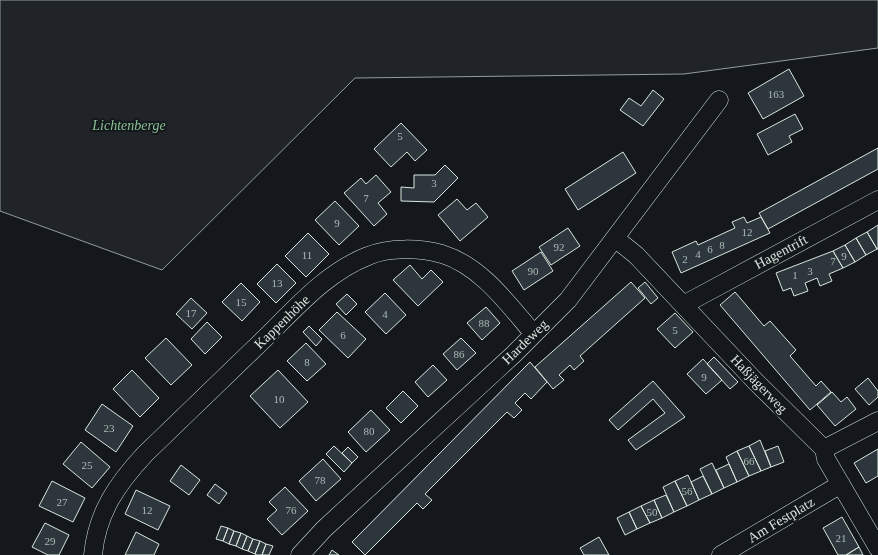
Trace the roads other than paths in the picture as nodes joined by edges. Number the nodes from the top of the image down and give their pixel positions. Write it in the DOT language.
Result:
graph roads {
  1 [pos="719,100"];
  2 [pos="878,200"];
  3 [pos="616,239"];
  4 [pos="685,304"];
  5 [pos="534,333"];
  6 [pos="878,421"];
  7 [pos="824,449"];
  8 [pos="841,484"];
  9 [pos="878,548"];
  10 [pos="93,555"];
  11 [pos="300,555"];
  12 [pos="721,555"];
  1 -- 3 [label="street, Hardeweg"];
  2 -- 4 [label="street, Hagentrift"];
  3 -- 4 [label="street, Haßjägerweg"];
  3 -- 5 [label="street, Hardeweg"];
  4 -- 7 [label="street, Haßjägerweg"];
  5 -- 10 [label="street, Kappenhöhe"];
  5 -- 11 [label="street, Hardeweg"];
  6 -- 7 [label="street"];
  7 -- 8 [label="street, Haßjägerweg"];
  8 -- 9 [label="street, Haßjägerweg"];
  8 -- 12 [label="street, Am Festplatz"];
}
